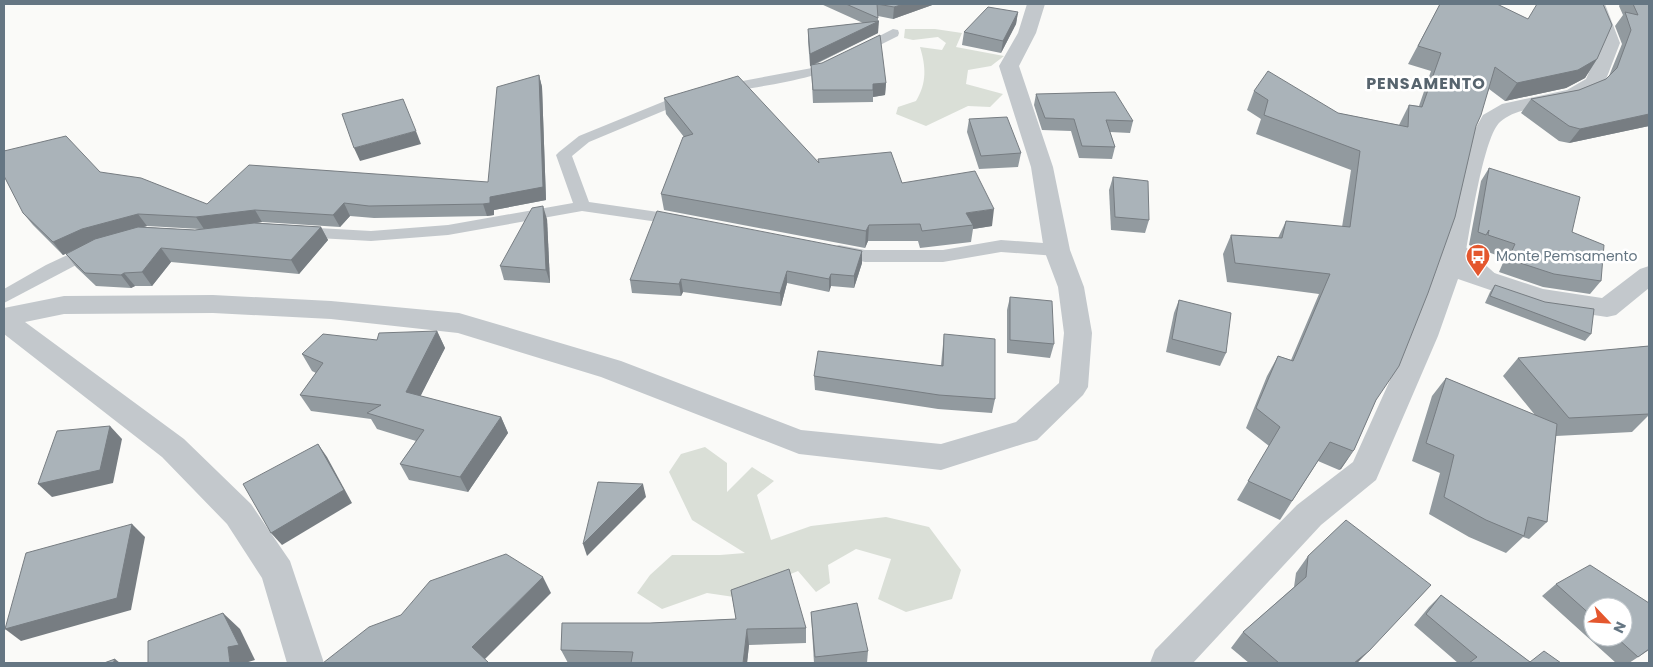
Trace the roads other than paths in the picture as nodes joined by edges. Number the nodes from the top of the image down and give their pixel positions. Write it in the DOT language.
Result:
graph roads {
  1 [pos="1036,4"];
  2 [pos="1596,4"];
  3 [pos="893,33"];
  4 [pos="582,206"];
  5 [pos="700,224"];
  6 [pos="282,231"];
  7 [pos="106,245"];
  8 [pos="826,248"];
  9 [pos="1057,250"];
  10 [pos="1452,257"];
  11 [pos="1649,275"];
  12 [pos="4,297"];
  13 [pos="4,317"];
  14 [pos="4,322"];
  15 [pos="305,663"];
  16 [pos="1168,663"];
  1 -- 9 [label="street"];
  2 -- 10 [label="street"];
  3 -- 4 [label="lane"];
  4 -- 5 [label="lane"];
  4 -- 6 [label="lane"];
  7 -- 12 [label="lane"];
  8 -- 9 [label="lane"];
  9 -- 13 [label="street"];
  10 -- 11 [label="street"];
  10 -- 16 [label="street"];
  14 -- 15 [label="street"];
}
